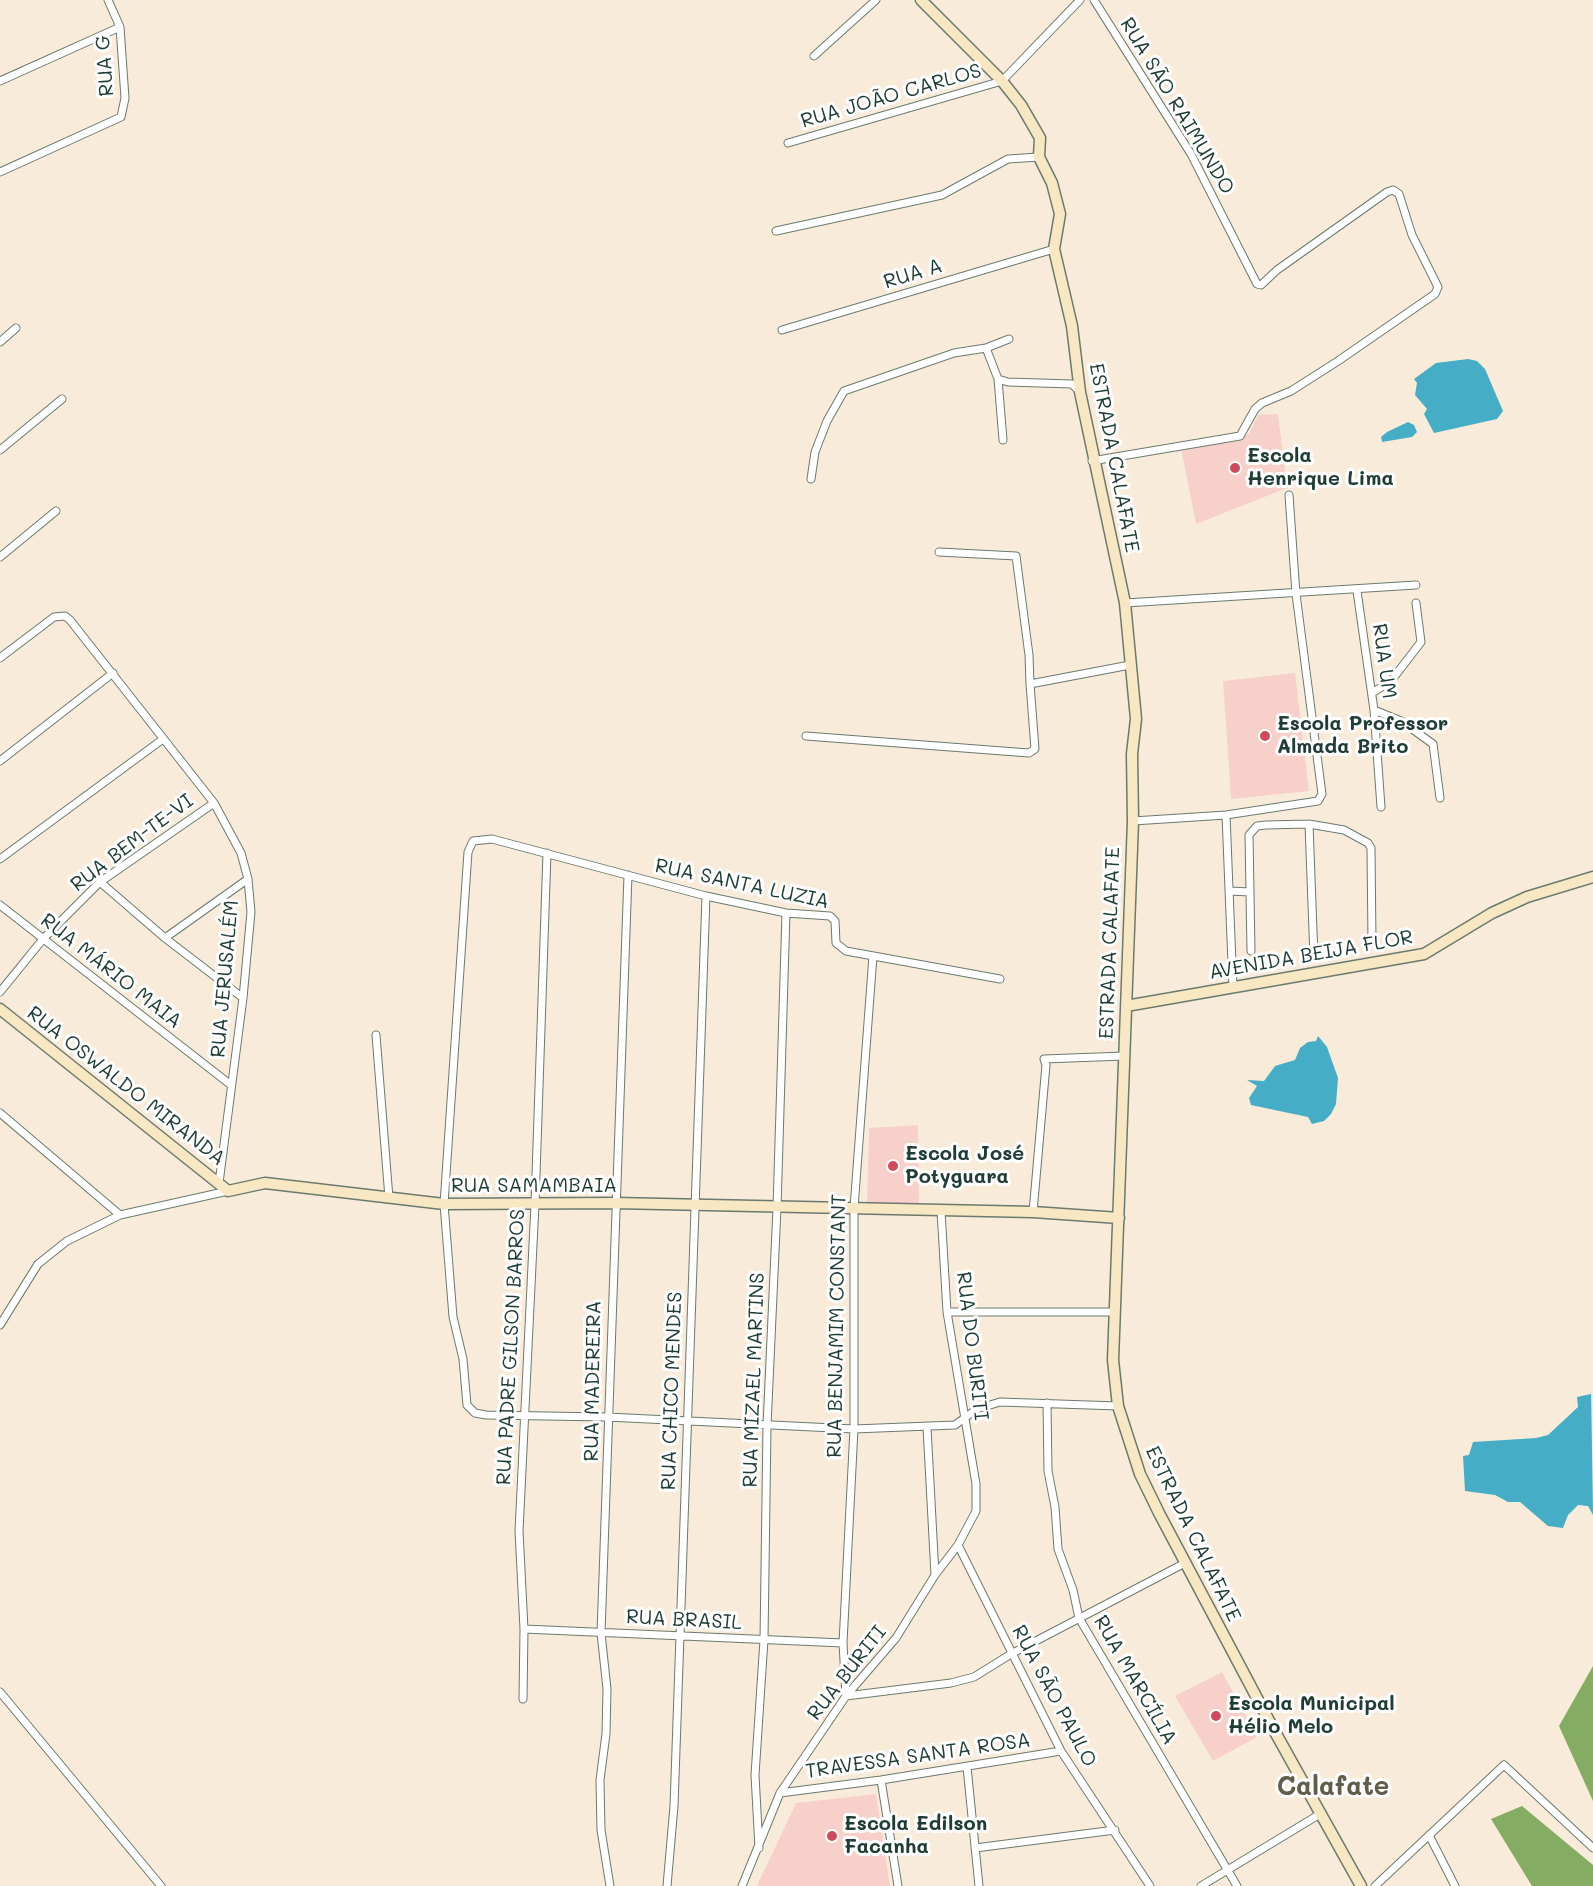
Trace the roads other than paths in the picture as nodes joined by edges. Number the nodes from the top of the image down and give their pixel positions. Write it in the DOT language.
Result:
graph roads {
  1 [pos="108,0"];
  2 [pos="876,0"];
  3 [pos="921,0"];
  4 [pos="1080,0"];
  5 [pos="1094,0"];
  6 [pos="120,27"];
  7 [pos="814,56"];
  8 [pos="0,81"];
  9 [pos="1002,81"];
  10 [pos="788,143"];
  11 [pos="1039,157"];
  12 [pos="0,172"];
  13 [pos="776,231"];
  14 [pos="1054,249"];
  15 [pos="16,328"];
  16 [pos="782,330"];
  17 [pos="1009,339"];
  18 [pos="0,342"];
  19 [pos="986,348"];
  20 [pos="998,379"];
  21 [pos="1080,392"];
  22 [pos="62,399"];
  23 [pos="1003,440"];
  24 [pos="0,450"];
  25 [pos="1092,461"];
  26 [pos="811,479"];
  27 [pos="1288,495"];
  28 [pos="56,511"];
  29 [pos="939,552"];
  30 [pos="0,557"];
  31 [pos="1416,585"];
  32 [pos="1357,591"];
  33 [pos="1296,594"];
  34 [pos="1125,603"];
  35 [pos="1416,603"];
  36 [pos="0,658"];
  37 [pos="1130,665"];
  38 [pos="113,673"];
  39 [pos="1030,684"];
  40 [pos="1372,693"];
  41 [pos="1374,710"];
  42 [pos="806,736"];
  43 [pos="163,739"];
  44 [pos="0,761"];
  45 [pos="1440,798"];
  46 [pos="214,802"];
  47 [pos="1381,807"];
  48 [pos="1226,815"];
  49 [pos="1134,821"];
  50 [pos="1309,824"];
  51 [pos="548,853"];
  52 [pos="0,858"];
  53 [pos="628,875"];
  54 [pos="1593,877"];
  55 [pos="248,879"];
  56 [pos="100,882"];
  57 [pos="1229,891"];
  58 [pos="1250,892"];
  59 [pos="706,896"];
  60 [pos="0,905"];
  61 [pos="786,913"];
  62 [pos="165,938"];
  63 [pos="43,939"];
  64 [pos="1372,942"];
  65 [pos="1251,951"];
  66 [pos="873,956"];
  67 [pos="1314,958"];
  68 [pos="1000,979"];
  69 [pos="1233,988"];
  70 [pos="0,992"];
  71 [pos="243,998"];
  72 [pos="1126,1006"];
  73 [pos="0,1009"];
  74 [pos="376,1035"];
  75 [pos="1124,1056"];
  76 [pos="231,1085"];
  77 [pos="0,1113"];
  78 [pos="219,1183"];
  79 [pos="228,1191"];
  80 [pos="389,1198"];
  81 [pos="615,1203"];
  82 [pos="444,1204"];
  83 [pos="535,1204"];
  84 [pos="695,1206"];
  85 [pos="777,1208"];
  86 [pos="854,1208"];
  87 [pos="941,1211"];
  88 [pos="1033,1212"];
  89 [pos="120,1215"];
  90 [pos="1119,1218"];
  91 [pos="947,1312"];
  92 [pos="1114,1312"];
  93 [pos="0,1325"];
  94 [pos="1047,1402"];
  95 [pos="1118,1406"];
  96 [pos="525,1416"];
  97 [pos="607,1417"];
  98 [pos="963,1417"];
  99 [pos="687,1422"];
  100 [pos="767,1426"];
  101 [pos="927,1427"];
  102 [pos="854,1429"];
  103 [pos="976,1484"];
  104 [pos="958,1545"];
  105 [pos="1185,1563"];
  106 [pos="935,1575"];
  107 [pos="1079,1618"];
  108 [pos="525,1629"];
  109 [pos="601,1633"];
  110 [pos="680,1637"];
  111 [pos="764,1641"];
  112 [pos="843,1643"];
  113 [pos="1011,1654"];
  114 [pos="0,1692"];
  115 [pos="846,1696"];
  116 [pos="523,1698"];
  117 [pos="1061,1751"];
  118 [pos="967,1767"];
  119 [pos="881,1780"];
  120 [pos="780,1792"];
  121 [pos="1320,1814"];
  122 [pos="1115,1830"];
  123 [pos="1429,1835"];
  124 [pos="759,1848"];
  125 [pos="975,1848"];
  126 [pos="1593,1848"];
  127 [pos="1227,1870"];
  128 [pos="160,1886"];
  129 [pos="610,1886"];
  130 [pos="666,1886"];
  131 [pos="742,1886"];
  132 [pos="898,1886"];
  133 [pos="979,1886"];
  134 [pos="1150,1886"];
  135 [pos="1200,1886"];
  136 [pos="1237,1886"];
  137 [pos="1361,1886"];
  138 [pos="1375,1886"];
  139 [pos="1455,1886"];
  1 -- 6 [label="street, RUA G"];
  2 -- 7 [label="street"];
  3 -- 9 [label="street, ESTRADA CALAFATE"];
  4 -- 9 [label="street"];
  5 -- 25 [label="street, RUA SÃO RAIMUNDO"];
  6 -- 8 [label="street"];
  6 -- 12 [label="street, RUA G"];
  9 -- 10 [label="street, RUA JOÃO CARLOS"];
  9 -- 11 [label="street, ESTRADA CALAFATE"];
  11 -- 13 [label="street"];
  11 -- 14 [label="street, ESTRADA CALAFATE"];
  14 -- 16 [label="street, RUA A"];
  14 -- 21 [label="street, ESTRADA CALAFATE"];
  15 -- 18 [label="street"];
  17 -- 19 [label="street"];
  19 -- 20 [label="street"];
  19 -- 26 [label="street"];
  20 -- 21 [label="street"];
  20 -- 23 [label="street"];
  21 -- 25 [label="street, ESTRADA CALAFATE"];
  22 -- 24 [label="street"];
  25 -- 34 [label="street, ESTRADA CALAFATE"];
  27 -- 33 [label="street"];
  28 -- 30 [label="street"];
  29 -- 39 [label="street"];
  31 -- 32 [label="street"];
  32 -- 33 [label="street"];
  32 -- 40 [label="street, RUA UM"];
  33 -- 34 [label="street"];
  33 -- 48 [label="street"];
  34 -- 37 [label="street, ESTRADA CALAFATE"];
  35 -- 40 [label="street"];
  36 -- 38 [label="street, RUA JERUSALÉM"];
  37 -- 39 [label="street"];
  37 -- 49 [label="street, ESTRADA CALAFATE"];
  38 -- 43 [label="street, RUA JERUSALÉM"];
  38 -- 44 [label="street"];
  39 -- 42 [label="street"];
  40 -- 41 [label="street, RUA UM"];
  41 -- 45 [label="street"];
  41 -- 47 [label="street, RUA UM"];
  43 -- 46 [label="street, RUA JERUSALÉM"];
  43 -- 52 [label="street"];
  46 -- 55 [label="street, RUA JERUSALÉM"];
  46 -- 56 [label="street, RUA BEM-TE-VI"];
  48 -- 49 [label="street"];
  48 -- 57 [label="street"];
  49 -- 72 [label="street, ESTRADA CALAFATE"];
  50 -- 58 [label="street"];
  50 -- 64 [label="street"];
  50 -- 67 [label="street"];
  51 -- 53 [label="street, RUA SANTA LUZIA"];
  51 -- 82 [label="street, RUA SANTA LUZIA"];
  51 -- 83 [label="street, RUA PADRE GILSON BARROS"];
  53 -- 59 [label="street, RUA SANTA LUZIA"];
  53 -- 81 [label="street, RUA MADEREIRA"];
  54 -- 69 [label="street, AVENIDA BEIJA FLOR"];
  55 -- 62 [label="street"];
  55 -- 71 [label="street, RUA JERUSALÉM"];
  56 -- 62 [label="street"];
  56 -- 63 [label="street, RUA BEM-TE-VI"];
  57 -- 58 [label="street"];
  57 -- 69 [label="street"];
  58 -- 65 [label="street"];
  59 -- 61 [label="street, RUA SANTA LUZIA"];
  59 -- 84 [label="street, RUA CHICO MENDES"];
  60 -- 63 [label="street, RUA MÁRIO MAIA"];
  61 -- 66 [label="street, RUA SANTA LUZIA"];
  61 -- 85 [label="street, RUA MIZAEL MARTINS"];
  62 -- 71 [label="street"];
  63 -- 70 [label="street, RUA BEM-TE-VI"];
  63 -- 76 [label="street, RUA MÁRIO MAIA"];
  66 -- 68 [label="street, RUA SANTA LUZIA"];
  66 -- 86 [label="street, RUA BENJAMIM CONSTANT"];
  69 -- 72 [label="street, AVENIDA BEIJA FLOR"];
  71 -- 76 [label="street, RUA JERUSALÉM"];
  72 -- 75 [label="street, ESTRADA CALAFATE"];
  73 -- 78 [label="street, RUA OSWALDO MIRANDA"];
  74 -- 80 [label="street"];
  75 -- 88 [label="street"];
  75 -- 90 [label="street, ESTRADA CALAFATE"];
  76 -- 78 [label="street, RUA JERUSALÉM"];
  77 -- 89 [label="street"];
  78 -- 79 [label="street, RUA OSWALDO MIRANDA"];
  79 -- 80 [label="street, RUA SAMAMBAIA"];
  79 -- 89 [label="street, RUA SAMAMBAIA"];
  80 -- 82 [label="street, RUA SAMAMBAIA"];
  81 -- 83 [label="street, RUA SAMAMBAIA"];
  81 -- 84 [label="street, RUA SAMAMBAIA"];
  81 -- 97 [label="street, RUA MADEREIRA"];
  82 -- 83 [label="street, RUA SAMAMBAIA"];
  82 -- 96 [label="street"];
  83 -- 96 [label="street, RUA PADRE GILSON BARROS"];
  84 -- 85 [label="street, RUA SAMAMBAIA"];
  84 -- 99 [label="street, RUA CHICO MENDES"];
  85 -- 86 [label="street, RUA SAMAMBAIA"];
  85 -- 100 [label="street, RUA MIZAEL MARTINS"];
  86 -- 87 [label="street, RUA SAMAMBAIA"];
  86 -- 102 [label="street, RUA BENJAMIM CONSTANT"];
  87 -- 88 [label="street, RUA SAMAMBAIA"];
  87 -- 91 [label="street, RUA DO BURITI"];
  88 -- 90 [label="street, RUA SAMAMBAIA"];
  89 -- 93 [label="street, RUA SAMAMBAIA"];
  90 -- 92 [label="street, ESTRADA CALAFATE"];
  91 -- 92 [label="street"];
  91 -- 98 [label="street, RUA DO BURITI"];
  92 -- 95 [label="street, ESTRADA CALAFATE"];
  94 -- 95 [label="street"];
  94 -- 98 [label="street"];
  94 -- 107 [label="street, RUA MARCÍLIA"];
  95 -- 105 [label="street, ESTRADA CALAFATE"];
  96 -- 97 [label="street"];
  96 -- 108 [label="street, RUA PADRE GILSON BARROS"];
  97 -- 99 [label="street"];
  97 -- 109 [label="street, RUA MADEREIRA"];
  98 -- 101 [label="street"];
  98 -- 103 [label="street, RUA DO BURITI"];
  99 -- 100 [label="street"];
  99 -- 110 [label="street, RUA CHICO MENDES"];
  100 -- 102 [label="street"];
  100 -- 111 [label="street, RUA MIZAEL MARTINS"];
  101 -- 102 [label="street"];
  101 -- 106 [label="street"];
  102 -- 112 [label="street, RUA BENJAMIM CONSTANT"];
  103 -- 104 [label="street, RUA BURITI"];
  104 -- 106 [label="street, RUA BURITI"];
  104 -- 113 [label="street, RUA SÃO PAULO"];
  105 -- 107 [label="street"];
  105 -- 121 [label="street, ESTRADA CALAFATE"];
  106 -- 115 [label="street, RUA BURITI"];
  107 -- 113 [label="street"];
  107 -- 127 [label="street, RUA MARCÍLIA"];
  108 -- 109 [label="street, RUA BRASIL"];
  108 -- 116 [label="street, RUA PADRE GILSON BARROS"];
  109 -- 110 [label="street, RUA BRASIL"];
  109 -- 129 [label="street, RUA MADEREIRA"];
  110 -- 111 [label="street, RUA BRASIL"];
  110 -- 130 [label="street, RUA CHICO MENDES"];
  111 -- 112 [label="street, RUA BRASIL"];
  111 -- 124 [label="street, RUA MIZAEL MARTINS"];
  112 -- 115 [label="street, RUA BENJAMIM CONSTANT"];
  113 -- 115 [label="street"];
  113 -- 117 [label="street, RUA SÃO PAULO"];
  114 -- 128 [label="street"];
  115 -- 120 [label="street, RUA BURITI"];
  117 -- 118 [label="street, TRAVESSA SANTA ROSA"];
  117 -- 122 [label="street, RUA SÃO PAULO"];
  118 -- 119 [label="street, TRAVESSA SANTA ROSA"];
  118 -- 125 [label="street"];
  119 -- 120 [label="street, TRAVESSA SANTA ROSA"];
  119 -- 132 [label="street"];
  120 -- 124 [label="street, RUA BURITI"];
  121 -- 127 [label="street"];
  121 -- 137 [label="street, ESTRADA CALAFATE"];
  122 -- 125 [label="street"];
  122 -- 134 [label="street, RUA SÃO PAULO"];
  123 -- 126 [label="street"];
  123 -- 138 [label="street"];
  123 -- 139 [label="street"];
  124 -- 131 [label="street, RUA BURITI"];
  125 -- 133 [label="street"];
  127 -- 135 [label="street"];
  127 -- 136 [label="street, RUA MARCÍLIA"];
}
